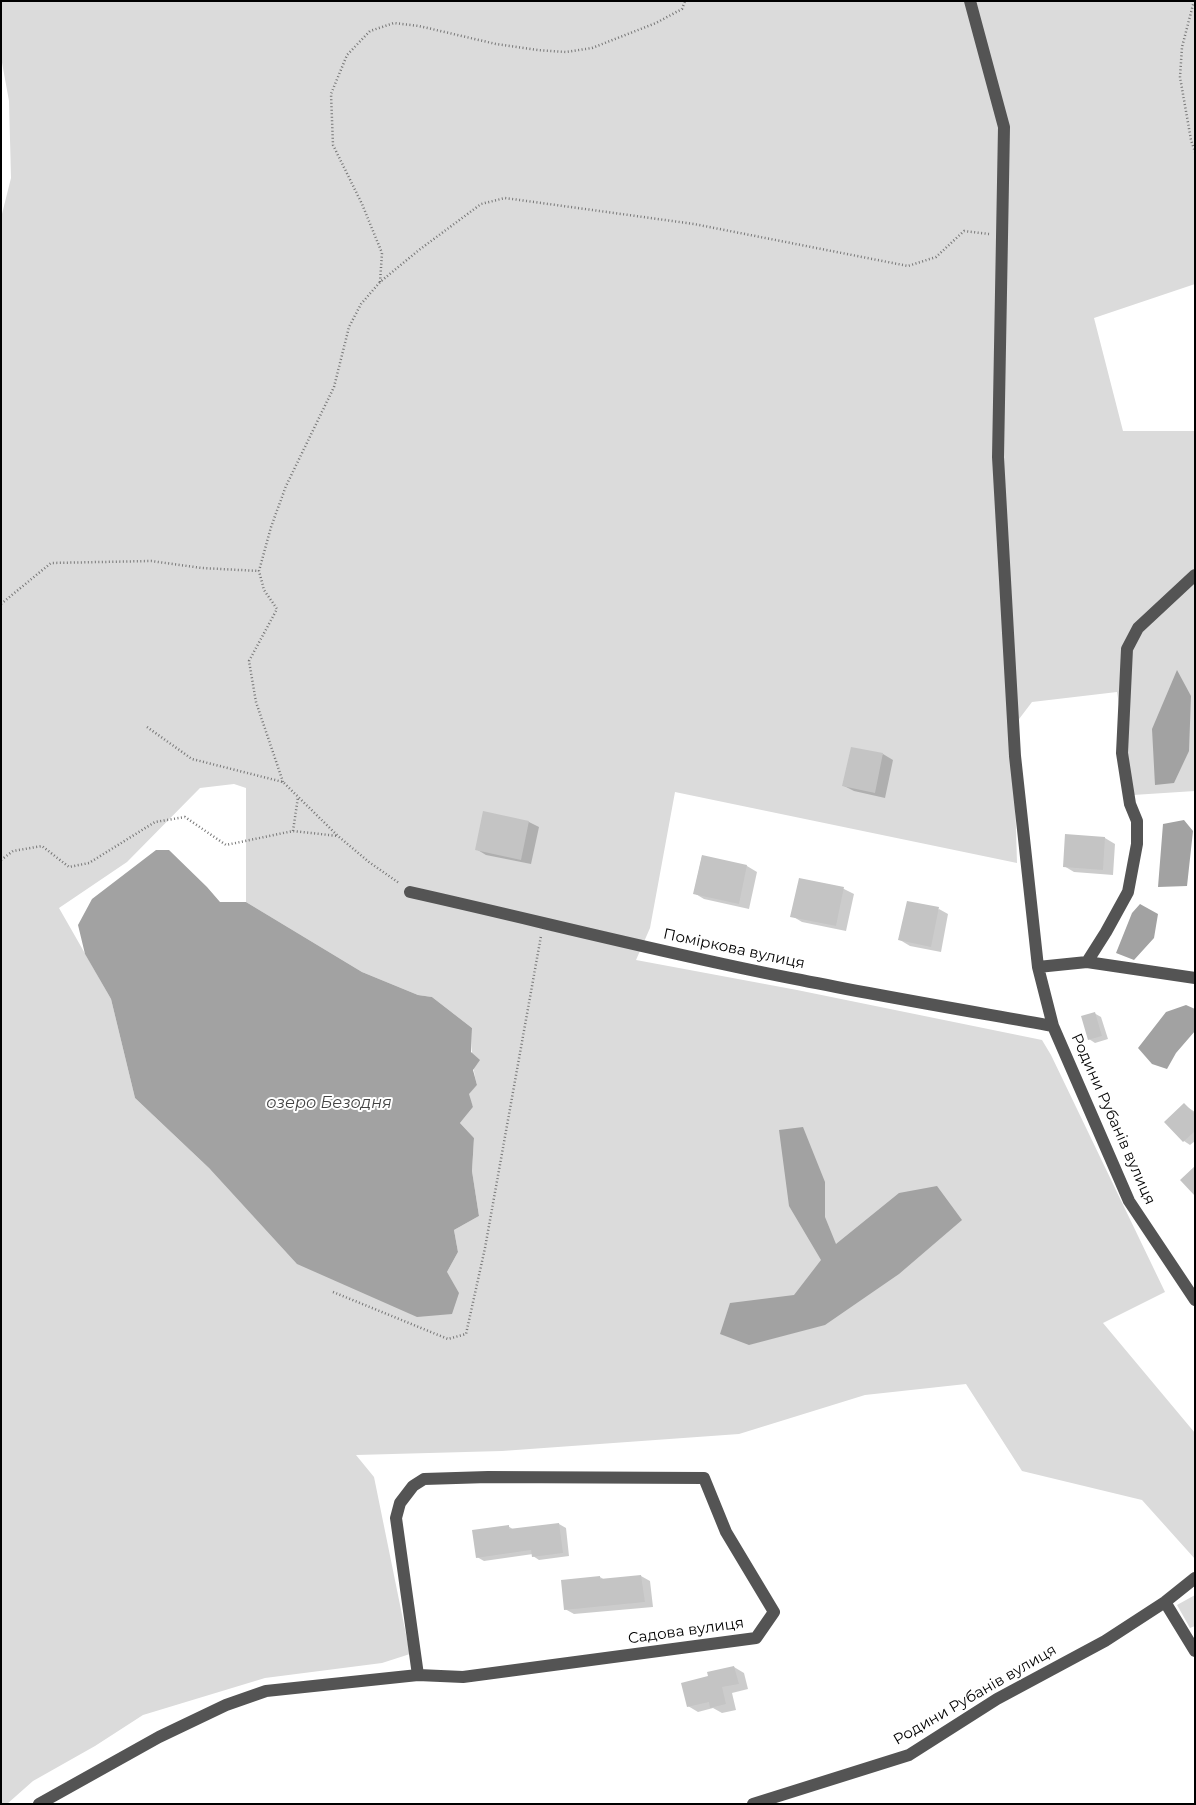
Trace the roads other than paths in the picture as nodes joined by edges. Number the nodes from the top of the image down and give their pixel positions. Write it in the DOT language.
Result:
graph roads {
  1 [pos="970,1"];
  2 [pos="1195,575"];
  3 [pos="410,892"];
  4 [pos="1087,962"];
  5 [pos="1038,967"];
  6 [pos="1195,978"];
  7 [pos="1054,1026"];
  8 [pos="1195,1300"];
  9 [pos="1195,1578"];
  10 [pos="1165,1602"];
  11 [pos="1195,1651"];
  12 [pos="418,1675"];
  13 [pos="39,1804"];
  14 [pos="753,1804"];
  1 -- 5 [label="street, Родини Рубанів вулиця"];
  2 -- 4 [label="street"];
  3 -- 7 [label="street, Поміркова вулиця"];
  4 -- 5 [label="street"];
  4 -- 6 [label="street"];
  5 -- 7 [label="street, Родини Рубанів вулиця"];
  7 -- 8 [label="street, Родини Рубанів вулиця"];
  9 -- 10 [label="street, Родини Рубанів вулиця"];
  10 -- 11 [label="street"];
  10 -- 14 [label="street, Родини Рубанів вулиця"];
  12 -- 12 [label="street, Садова вулиця"];
  12 -- 13 [label="street"];
}
